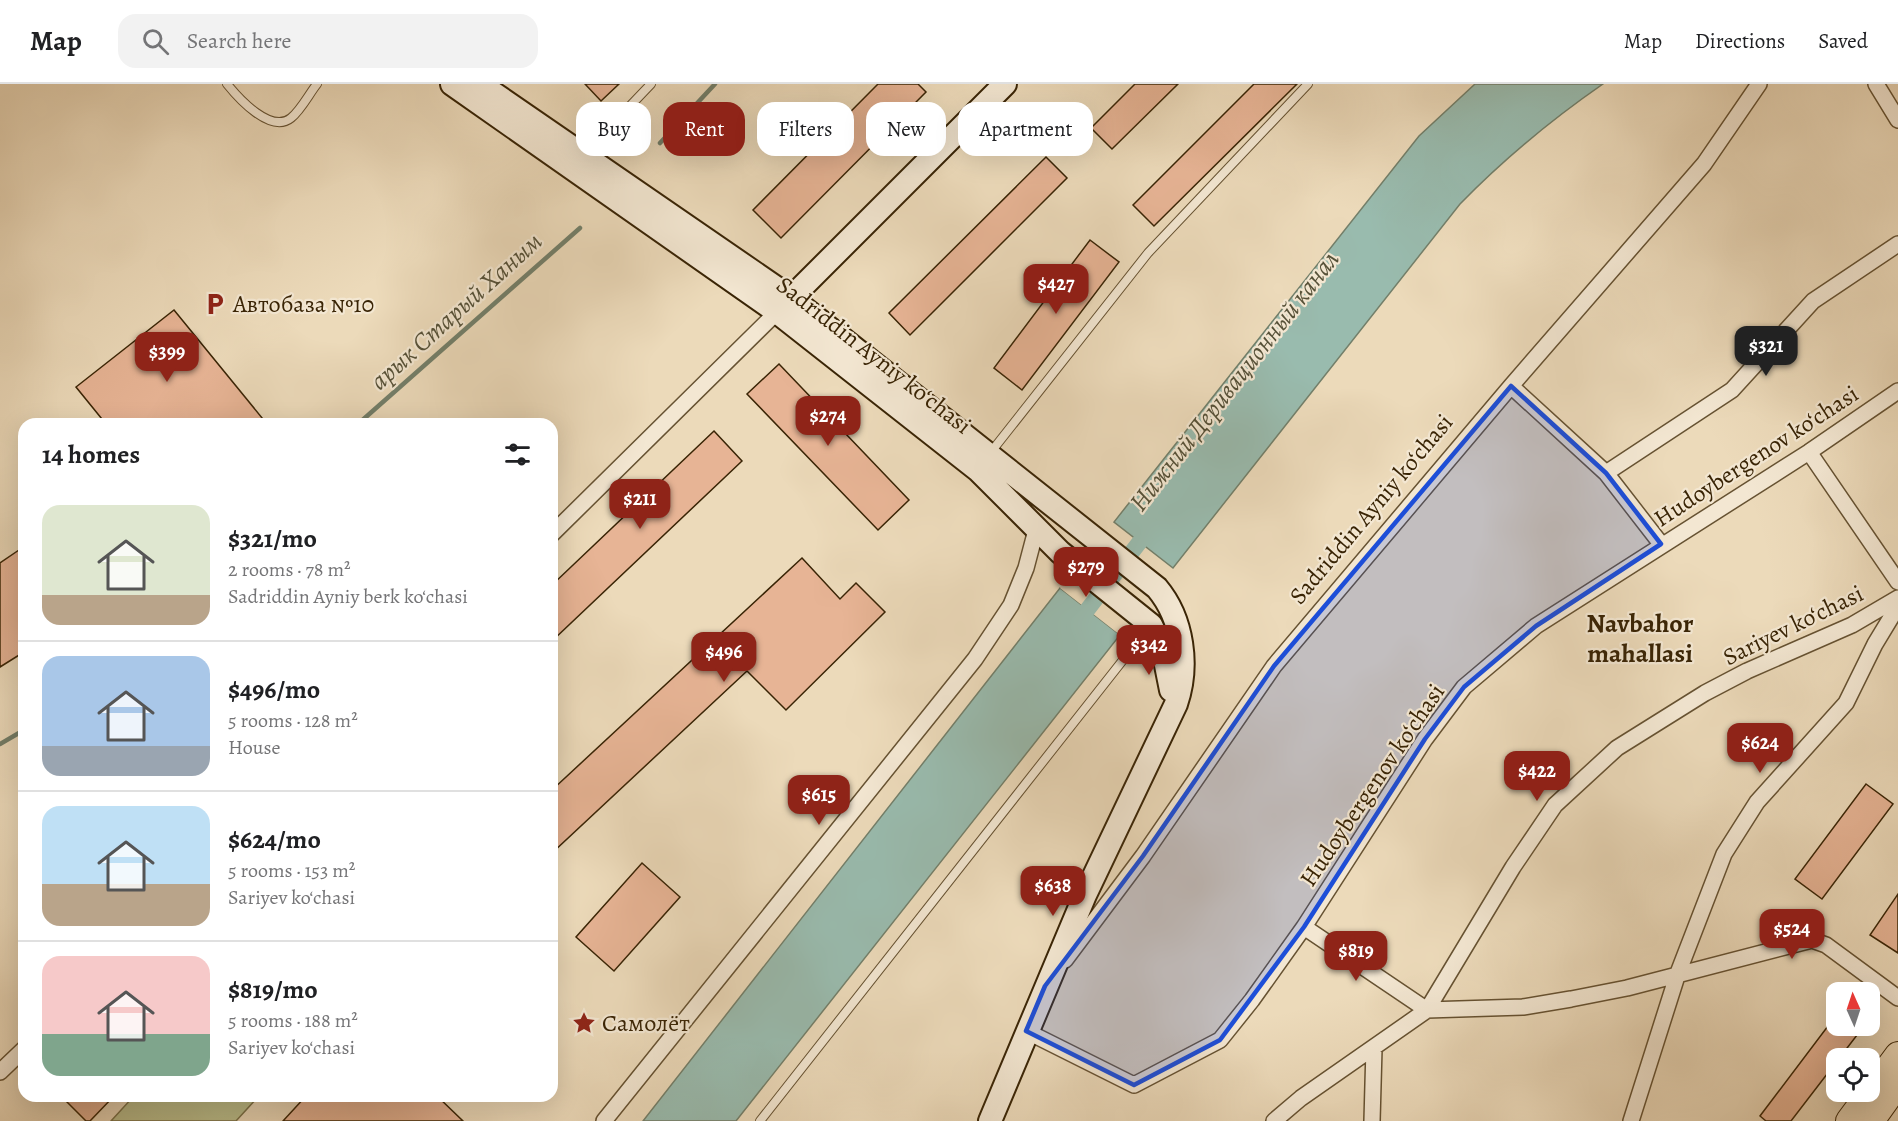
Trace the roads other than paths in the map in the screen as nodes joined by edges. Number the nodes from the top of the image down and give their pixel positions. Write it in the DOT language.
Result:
graph roads {
  1 [pos="227,84"];
  2 [pos="317,84"];
  3 [pos="452,84"];
  4 [pos="480,84"];
  5 [pos="651,84"];
  6 [pos="1005,84"];
  7 [pos="1308,84"];
  8 [pos="1759,84"];
  9 [pos="1876,84"];
  10 [pos="634,102"];
  11 [pos="1898,120"];
  12 [pos="576,152"];
  13 [pos="582,156"];
  14 [pos="1898,244"];
  15 [pos="784,305"];
  16 [pos="1511,386"];
  17 [pos="1898,391"];
  18 [pos="1809,452"];
  19 [pos="990,453"];
  20 [pos="1606,473"];
  21 [pos="558,528"];
  22 [pos="1036,530"];
  23 [pos="1661,544"];
  24 [pos="1898,582"];
  25 [pos="1898,598"];
  26 [pos="1898,606"];
  27 [pos="1144,619"];
  28 [pos="1162,735"];
  29 [pos="1304,927"];
  30 [pos="1678,973"];
  31 [pos="1045,986"];
  32 [pos="1898,998"];
  33 [pos="1427,1010"];
  34 [pos="1026,1031"];
  35 [pos="1374,1048"];
  36 [pos="18,1055"];
  37 [pos="1898,1055"];
  38 [pos="0,1072"];
  39 [pos="1898,1083"];
  40 [pos="604,1121"];
  41 [pos="760,1121"];
  42 [pos="990,1121"];
  43 [pos="1274,1121"];
  44 [pos="1372,1121"];
  45 [pos="1631,1121"];
  46 [pos="1848,1121"];
  47 [pos="1871,1121"];
  1 -- 2 [label="lane"];
  3 -- 15 [label="main road, Sadriddin Ayniy ko‘chasi"];
  4 -- 12 [label="main road, Sadriddin Ayniy ko‘chasi"];
  5 -- 10 [label="lane"];
  6 -- 15 [label="main road"];
  7 -- 19 [label="lane"];
  8 -- 16 [label="street, Sadriddin Ayniy ko‘chasi"];
  9 -- 11 [label="street"];
  13 -- 15 [label="main road, Sadriddin Ayniy ko‘chasi"];
  14 -- 20 [label="street"];
  15 -- 19 [label="main road, Sadriddin Ayniy ko‘chasi"];
  15 -- 21 [label="street"];
  15 -- 22 [label="main road, Sadriddin Ayniy ko‘chasi"];
  16 -- 20 [label="street"];
  16 -- 31 [label="street, Sadriddin Ayniy ko‘chasi"];
  17 -- 18 [label="street, Hudoybergenov ko‘chasi"];
  18 -- 23 [label="street, Hudoybergenov ko‘chasi"];
  18 -- 24 [label="street"];
  19 -- 28 [label="main road, Sadriddin Ayniy ko‘chasi"];
  20 -- 23 [label="street"];
  22 -- 27 [label="main road, Sadriddin Ayniy ko‘chasi"];
  22 -- 40 [label="street"];
  23 -- 29 [label="street, Hudoybergenov ko‘chasi"];
  25 -- 33 [label="street, Sariyev ko‘chasi"];
  26 -- 30 [label="street"];
  27 -- 28 [label="main road, Sadriddin Ayniy ko‘chasi"];
  27 -- 41 [label="lane"];
  28 -- 31 [label="main road, Sadriddin Ayniy ko‘chasi"];
  29 -- 33 [label="street"];
  29 -- 34 [label="street, Hudoybergenov ko‘chasi"];
  30 -- 32 [label="street"];
  30 -- 33 [label="street"];
  30 -- 45 [label="street"];
  31 -- 34 [label="main road, Sadriddin Ayniy ko‘chasi"];
  33 -- 35 [label="street, Sariyev ko‘chasi"];
  34 -- 42 [label="main road, Sadriddin Ayniy ko‘chasi"];
  35 -- 43 [label="street, Sariyev ko‘chasi"];
  35 -- 44 [label="street"];
  36 -- 38 [label="street"];
  37 -- 46 [label="main road"];
  39 -- 47 [label="main road"];
}
